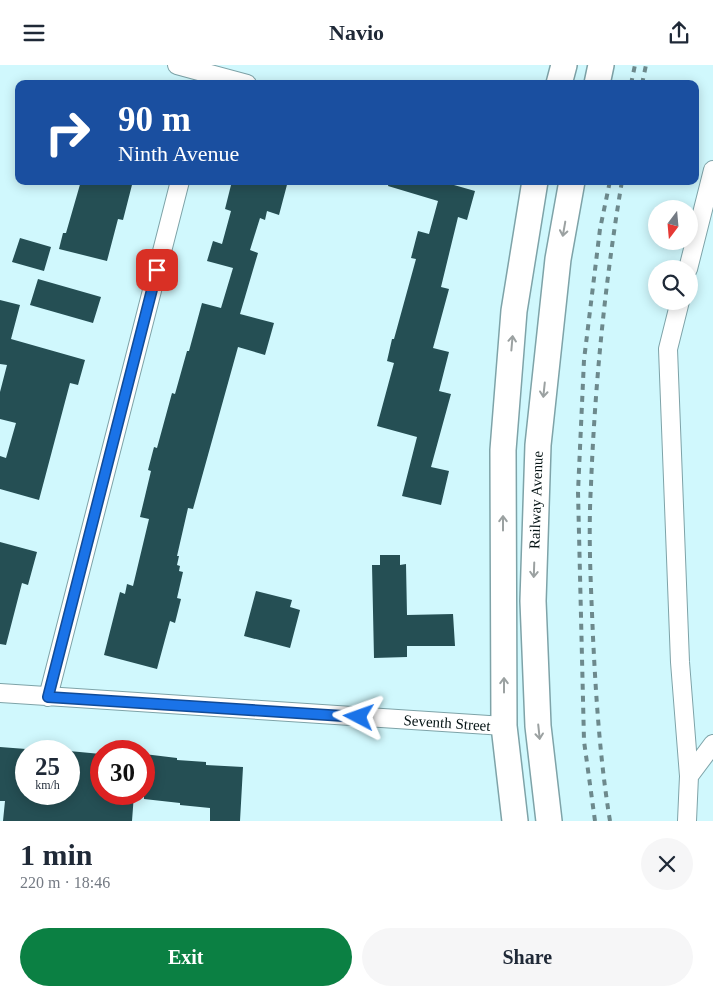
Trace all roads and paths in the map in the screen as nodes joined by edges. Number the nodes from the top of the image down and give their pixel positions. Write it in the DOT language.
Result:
graph roads {
  1 [pos="177,65"];
  2 [pos="564,65"];
  3 [pos="601,65"];
  4 [pos="208,74"];
  5 [pos="231,80"];
  6 [pos="560,80"];
  7 [pos="598,80"];
  8 [pos="713,170"];
  9 [pos="179,185"];
  10 [pos="534,185"];
  11 [pos="571,185"];
  12 [pos="690,260"];
  13 [pos="678,310"];
  14 [pos="0,693"];
  15 [pos="48,697"];
  16 [pos="504,726"];
  17 [pos="713,744"];
  18 [pos="689,776"];
  19 [pos="515,821"];
  20 [pos="549,821"];
  21 [pos="687,821"];
  1 -- 4 [label="street"];
  2 -- 6 [label="main road"];
  3 -- 7 [label="main road"];
  4 -- 5 [label="street"];
  8 -- 12 [label="street"];
  9 -- 15 [label="street"];
  16 -- 10 [label="main road, Railway Avenue, one-way"];
  11 -- 20 [label="main road, Railway Avenue, one-way"];
  13 -- 18 [label="street"];
  14 -- 15 [label="street, Seventh Street"];
  15 -- 16 [label="street, Seventh Street"];
  16 -- 19 [label="main road, Railway Avenue"];
  17 -- 18 [label="street"];
  18 -- 21 [label="street"];
}
